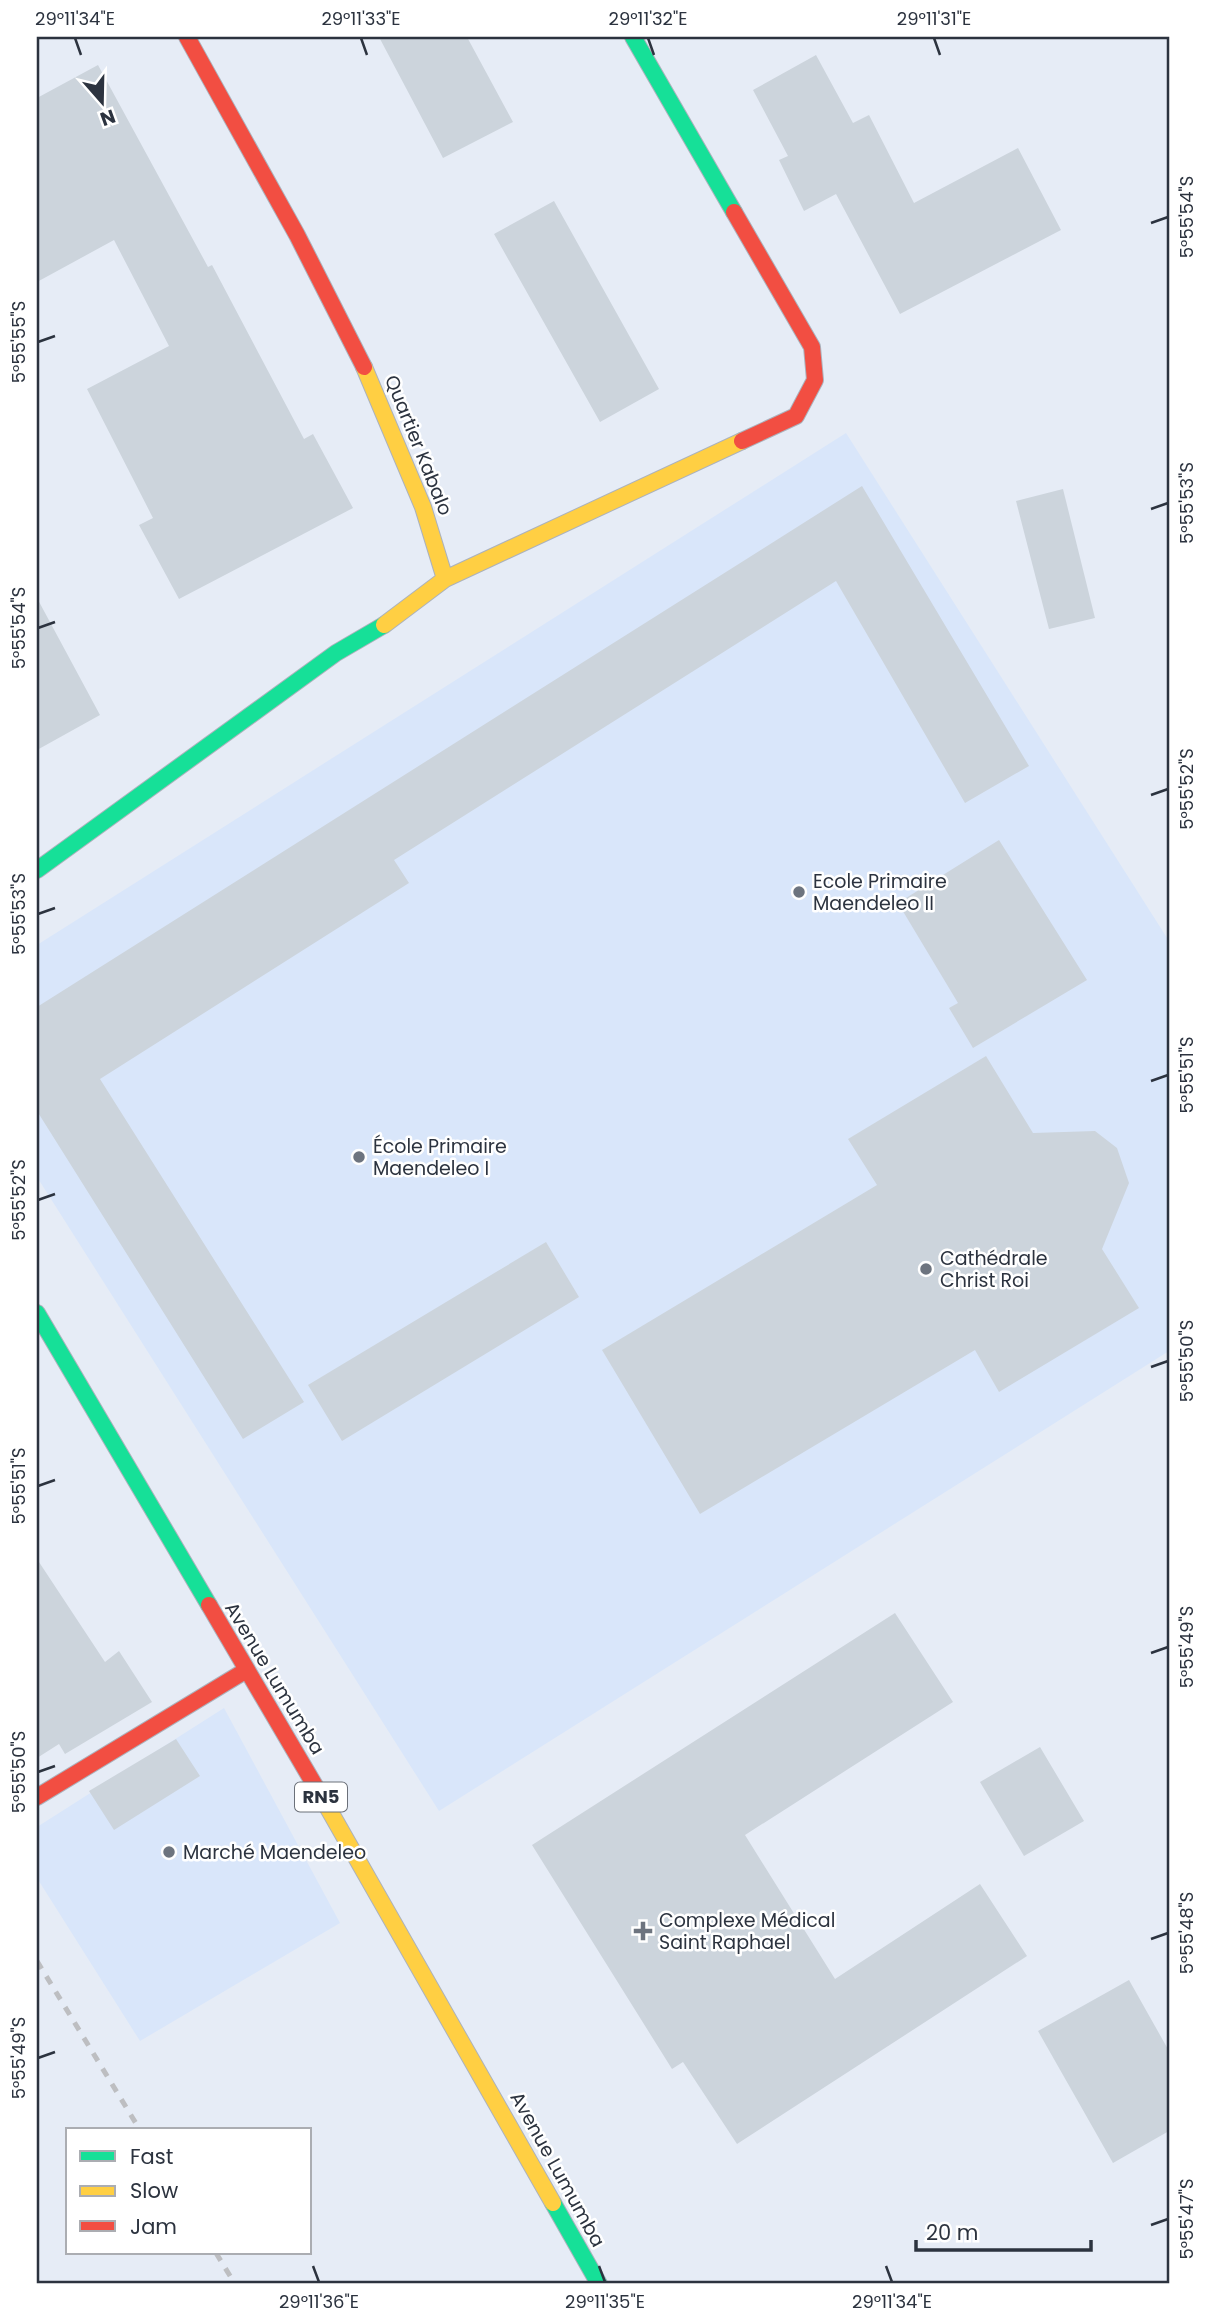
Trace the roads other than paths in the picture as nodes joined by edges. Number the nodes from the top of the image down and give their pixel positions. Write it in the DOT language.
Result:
graph roads {
  1 [pos="187,37"];
  2 [pos="633,37"];
  3 [pos="445,579"];
  4 [pos="37,870"];
  5 [pos="37,1313"];
  6 [pos="245,1671"];
  7 [pos="37,1797"];
  8 [pos="599,2284"];
  1 -- 3 [label="main road, Quartier Kabalo"];
  2 -- 3 [label="main road"];
  3 -- 4 [label="main road"];
  5 -- 6 [label="main road, Avenue Lumumba / RN5"];
  6 -- 7 [label="main road"];
  6 -- 8 [label="main road, Avenue Lumumba / RN5"];
}
